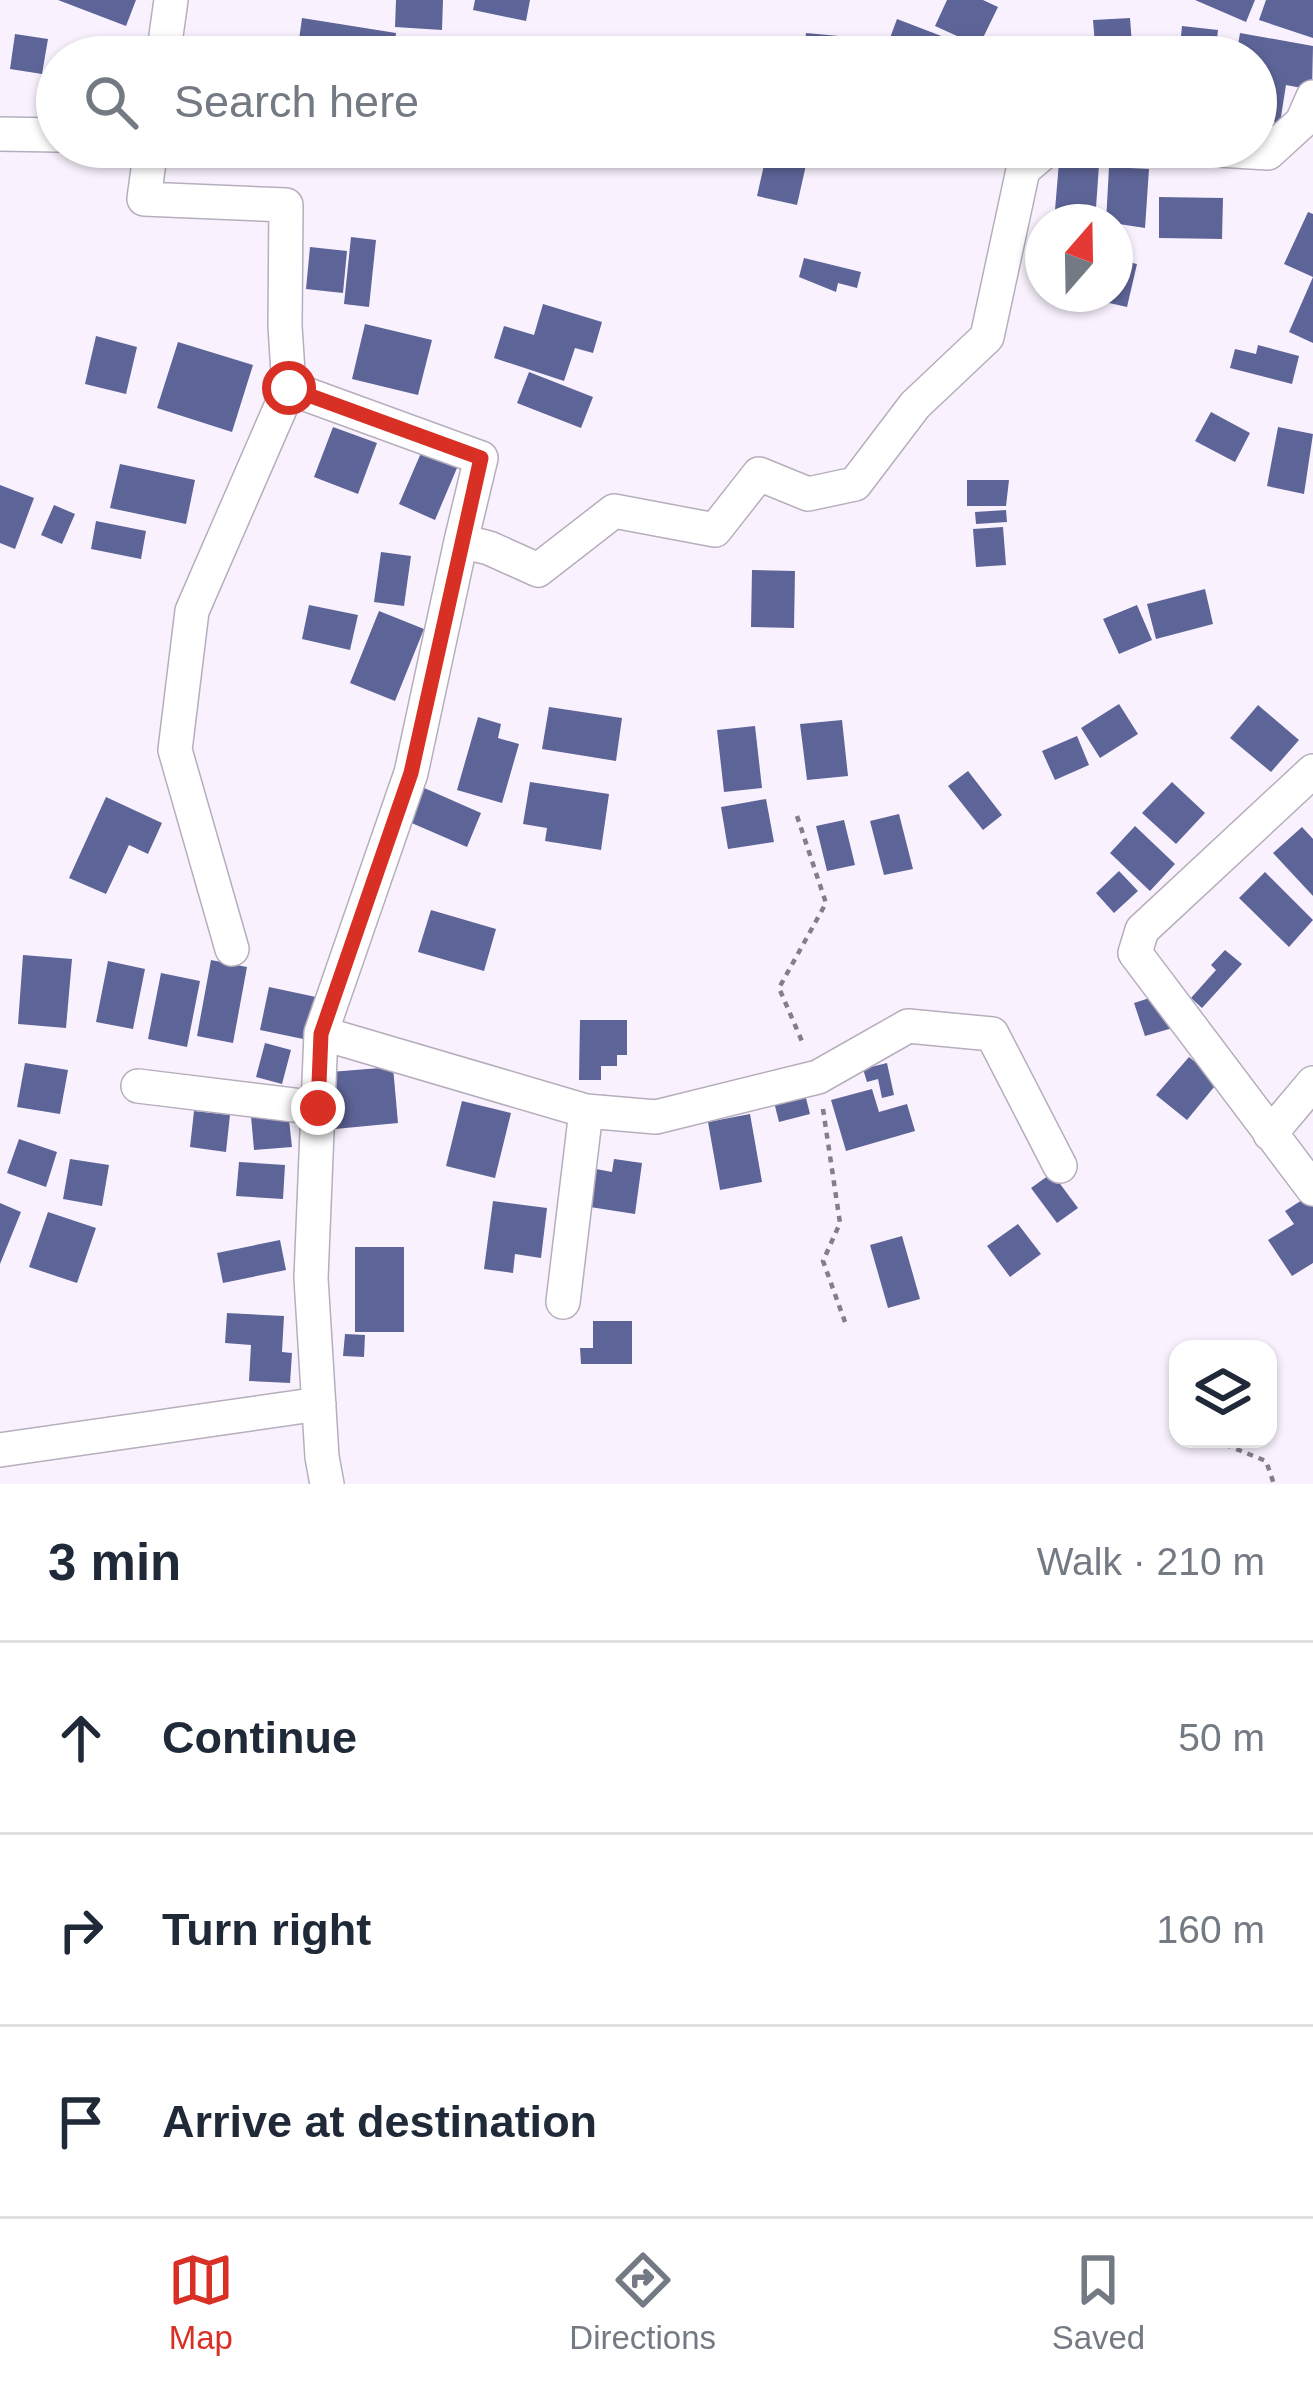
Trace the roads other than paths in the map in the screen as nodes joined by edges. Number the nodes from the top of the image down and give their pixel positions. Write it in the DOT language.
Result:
graph roads {
  1 [pos="171,0"];
  2 [pos="166,36"];
  3 [pos="1313,97"];
  4 [pos="0,134"];
  5 [pos="36,135"];
  6 [pos="1277,145"];
  7 [pos="148,168"];
  8 [pos="1025,168"];
  9 [pos="289,388"];
  10 [pos="461,541"];
  11 [pos="1313,771"];
  12 [pos="232,949"];
  13 [pos="321,1034"];
  14 [pos="1313,1083"];
  15 [pos="138,1086"];
  16 [pos="318,1108"];
  17 [pos="586,1111"];
  18 [pos="1270,1134"];
  19 [pos="1060,1166"];
  20 [pos="1313,1189"];
  21 [pos="563,1302"];
  22 [pos="319,1404"];
  23 [pos="0,1450"];
  24 [pos="328,1484"];
  1 -- 2 [label="street"];
  3 -- 6 [label="street"];
  4 -- 5 [label="street"];
  7 -- 9 [label="street"];
  8 -- 10 [label="street"];
  9 -- 10 [label="street"];
  9 -- 12 [label="street"];
  10 -- 13 [label="street"];
  11 -- 18 [label="street"];
  13 -- 16 [label="street"];
  13 -- 17 [label="street"];
  14 -- 18 [label="street"];
  15 -- 16 [label="street"];
  16 -- 22 [label="street"];
  17 -- 19 [label="street"];
  17 -- 21 [label="street"];
  18 -- 20 [label="street"];
  22 -- 23 [label="street"];
  22 -- 24 [label="street"];
}
